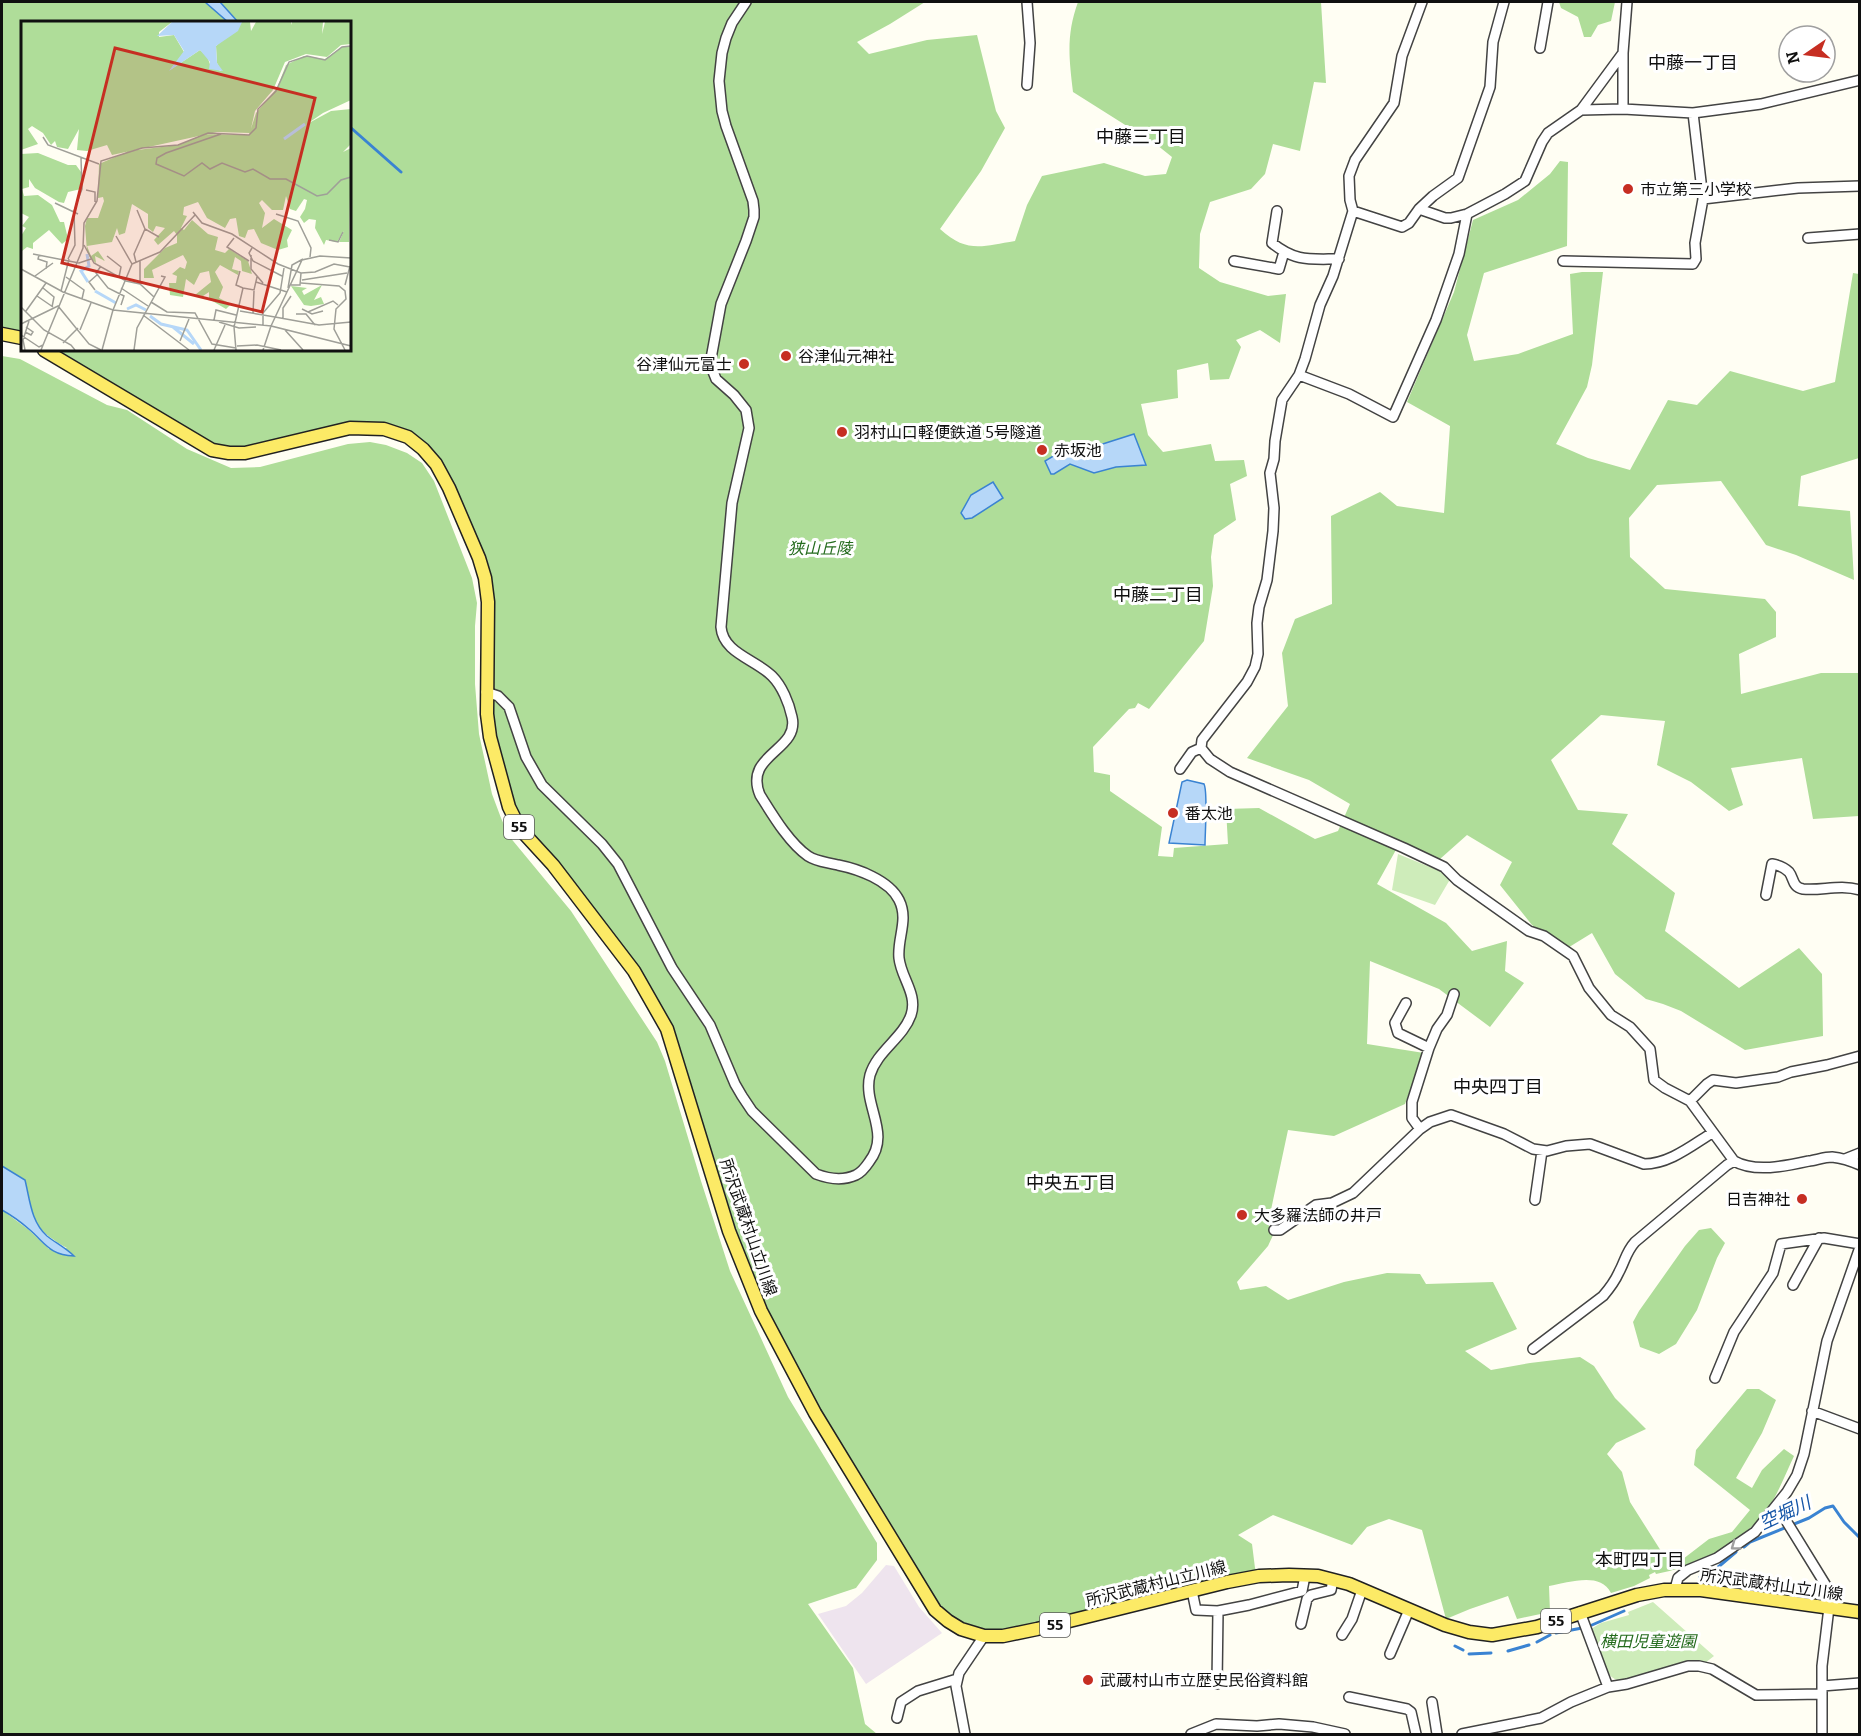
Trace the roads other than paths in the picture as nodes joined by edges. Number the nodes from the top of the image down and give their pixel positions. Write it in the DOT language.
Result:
graph roads {
  1 [pos="746,2"];
  2 [pos="1027,2"];
  3 [pos="1422,2"];
  4 [pos="1504,2"];
  5 [pos="1548,2"];
  6 [pos="1627,2"];
  7 [pos="1540,48"];
  8 [pos="1623,53"];
  9 [pos="1860,80"];
  10 [pos="1027,85"];
  11 [pos="1623,109"];
  12 [pos="1581,110"];
  13 [pos="1694,113"];
  14 [pos="1860,186"];
  15 [pos="1703,199"];
  16 [pos="1419,209"];
  17 [pos="1277,211"];
  18 [pos="1353,211"];
  19 [pos="1467,214"];
  20 [pos="1860,234"];
  21 [pos="1808,238"];
  22 [pos="1284,252"];
  23 [pos="1339,259"];
  24 [pos="1234,261"];
  25 [pos="1563,261"];
  26 [pos="2,334"];
  27 [pos="21,338"];
  28 [pos="46,351"];
  29 [pos="1299,375"];
  30 [pos="486,693"];
  31 [pos="1201,747"];
  32 [pos="1180,769"];
  33 [pos="1860,890"];
  34 [pos="1766,895"];
  35 [pos="1454,994"];
  36 [pos="1406,1003"];
  37 [pos="1429,1048"];
  38 [pos="1860,1056"];
  39 [pos="1690,1101"];
  40 [pos="1420,1129"];
  41 [pos="1712,1132"];
  42 [pos="1542,1150"];
  43 [pos="1860,1153"];
  44 [pos="1845,1159"];
  45 [pos="1734,1161"];
  46 [pos="1860,1165"];
  47 [pos="1535,1200"];
  48 [pos="1274,1230"];
  49 [pos="1819,1238"];
  50 [pos="1860,1246"];
  51 [pos="1793,1285"];
  52 [pos="1533,1349"];
  53 [pos="1715,1378"];
  54 [pos="1812,1411"];
  55 [pos="1860,1429"];
  56 [pos="1777,1506"];
  57 [pos="1305,1576"];
  58 [pos="1333,1580"];
  59 [pos="1675,1589"];
  60 [pos="1362,1590"];
  61 [pos="1192,1591"];
  62 [pos="1829,1608"];
  63 [pos="1408,1610"];
  64 [pos="1218,1611"];
  65 [pos="1580,1612"];
  66 [pos="1860,1612"];
  67 [pos="1301,1624"];
  68 [pos="1342,1635"];
  69 [pos="984,1636"];
  70 [pos="1390,1654"];
  71 [pos="957,1679"];
  72 [pos="1860,1683"];
  73 [pos="1216,1684"];
  74 [pos="1608,1687"];
  75 [pos="1822,1690"];
  76 [pos="1349,1697"];
  77 [pos="1432,1702"];
  78 [pos="897,1718"];
  79 [pos="965,1734"];
  80 [pos="1191,1734"];
  81 [pos="1345,1734"];
  82 [pos="1416,1734"];
  83 [pos="1437,1734"];
  84 [pos="1462,1734"];
  85 [pos="1822,1734"];
  1 -- 30 [label="street"];
  2 -- 10 [label="street"];
  3 -- 18 [label="street"];
  4 -- 16 [label="street"];
  5 -- 7 [label="street"];
  6 -- 8 [label="street"];
  8 -- 11 [label="street"];
  8 -- 12 [label="street"];
  9 -- 13 [label="street"];
  11 -- 12 [label="street"];
  11 -- 13 [label="street"];
  12 -- 19 [label="street"];
  13 -- 15 [label="street"];
  14 -- 15 [label="street"];
  15 -- 25 [label="street"];
  16 -- 18 [label="street"];
  16 -- 19 [label="street"];
  17 -- 22 [label="street"];
  18 -- 23 [label="street"];
  19 -- 29 [label="street"];
  20 -- 21 [label="street"];
  22 -- 23 [label="street"];
  22 -- 24 [label="street"];
  23 -- 29 [label="street"];
  26 -- 27 [label="main road"];
  28 -- 30 [label="main road, 所沢武蔵村山立川線 / 55"];
  29 -- 31 [label="street"];
  30 -- 69 [label="main road, 所沢武蔵村山立川線 / 55"];
  31 -- 32 [label="street"];
  31 -- 39 [label="street"];
  33 -- 34 [label="street"];
  35 -- 37 [label="street"];
  36 -- 37 [label="street"];
  37 -- 40 [label="street"];
  38 -- 39 [label="street"];
  39 -- 41 [label="street"];
  40 -- 42 [label="street"];
  40 -- 48 [label="street"];
  41 -- 42 [label="street"];
  41 -- 45 [label="street"];
  42 -- 47 [label="street"];
  43 -- 44 [label="street"];
  44 -- 45 [label="street"];
  44 -- 46 [label="street"];
  45 -- 52 [label="street"];
  49 -- 50 [label="street"];
  49 -- 51 [label="street"];
  49 -- 53 [label="street"];
  50 -- 54 [label="street"];
  54 -- 55 [label="street"];
  54 -- 56 [label="street"];
  56 -- 59 [label="street, one-way"];
  56 -- 62 [label="street"];
  57 -- 58 [label="main road, 所沢武蔵村山立川線 / 55"];
  57 -- 61 [label="main road, 所沢武蔵村山立川線 / 55"];
  57 -- 64 [label="street"];
  58 -- 60 [label="main road, 所沢武蔵村山立川線 / 55"];
  58 -- 67 [label="street"];
  59 -- 62 [label="main road, 所沢武蔵村山立川線 / 55"];
  59 -- 65 [label="main road, 所沢武蔵村山立川線 / 55"];
  60 -- 63 [label="main road, 所沢武蔵村山立川線 / 55"];
  60 -- 68 [label="street"];
  61 -- 64 [label="street"];
  61 -- 69 [label="main road, 所沢武蔵村山立川線 / 55"];
  62 -- 66 [label="main road, 所沢武蔵村山立川線 / 55"];
  62 -- 75 [label="street"];
  63 -- 65 [label="main road, 所沢武蔵村山立川線 / 55"];
  63 -- 70 [label="street"];
  64 -- 73 [label="street"];
  65 -- 74 [label="street"];
  69 -- 71 [label="street"];
  71 -- 78 [label="street"];
  71 -- 79 [label="street"];
  72 -- 75 [label="street"];
  74 -- 75 [label="street"];
  74 -- 84 [label="street"];
  75 -- 85 [label="street"];
  76 -- 82 [label="street"];
  77 -- 83 [label="street"];
  80 -- 81 [label="street"];
}
